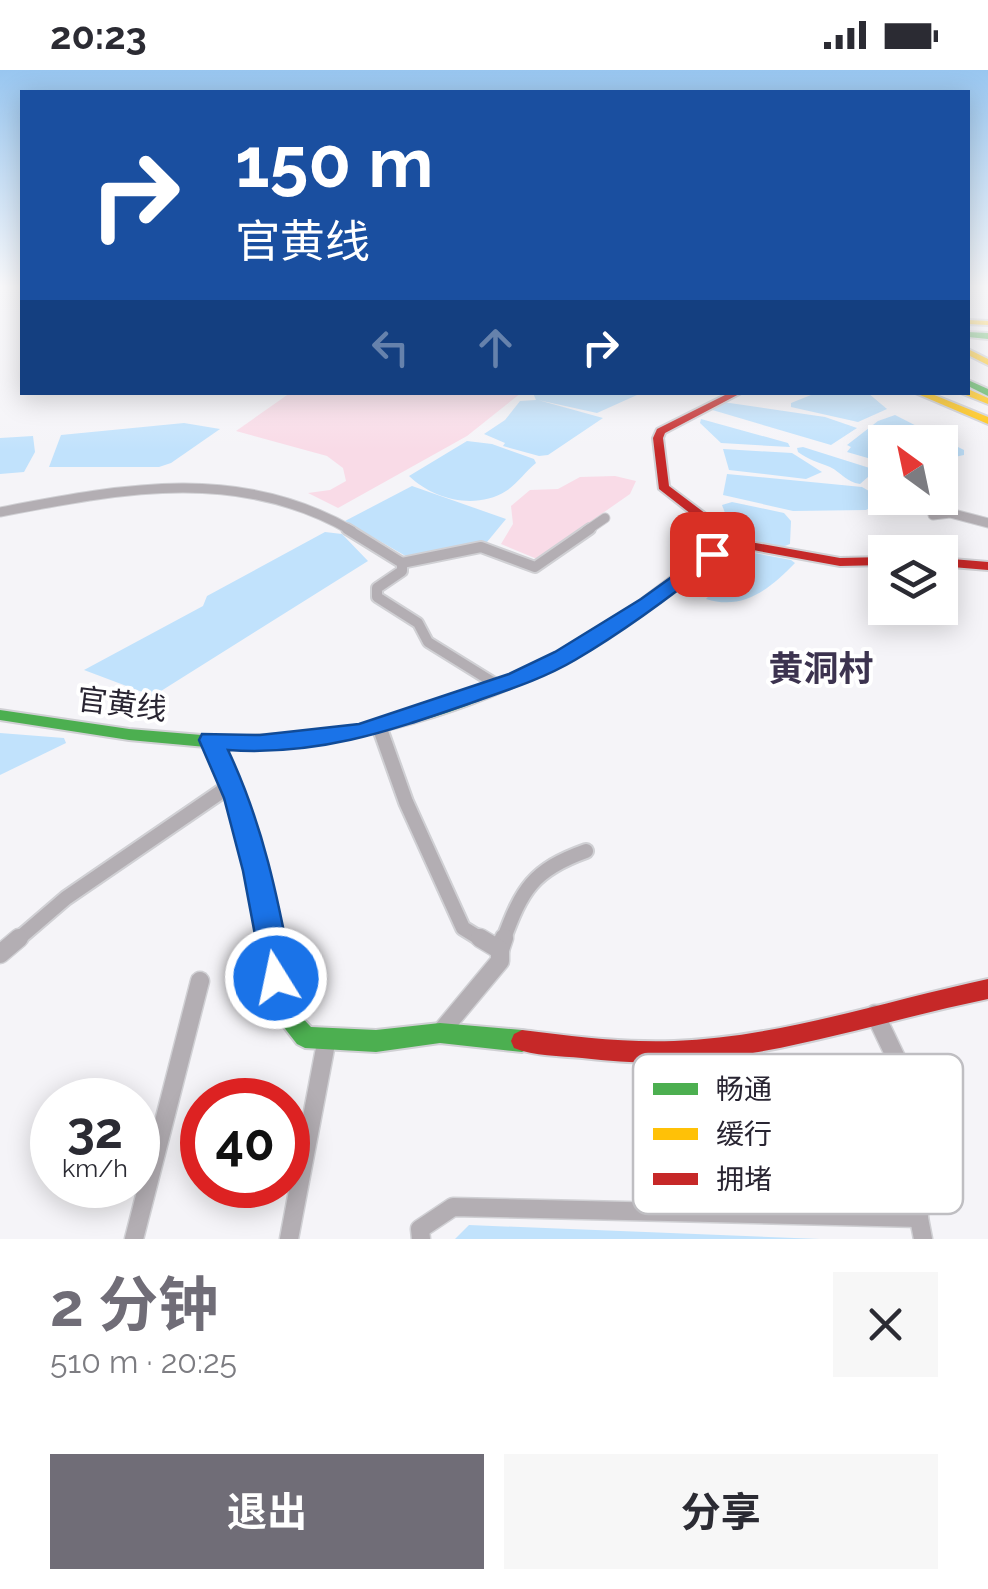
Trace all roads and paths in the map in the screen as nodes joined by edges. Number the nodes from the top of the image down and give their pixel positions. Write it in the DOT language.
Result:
graph roads {
  1 [pos="733,395"];
  2 [pos="923,395"];
  3 [pos="988,421"];
  4 [pos="0,512"];
  5 [pos="954,515"];
  6 [pos="605,518"];
  7 [pos="988,523"];
  8 [pos="724,541"];
  9 [pos="868,562"];
  10 [pos="402,563"];
  11 [pos="958,564"];
  12 [pos="988,566"];
  13 [pos="499,686"];
  14 [pos="0,715"];
  15 [pos="379,726"];
  16 [pos="211,740"];
  17 [pos="231,785"];
  18 [pos="586,851"];
  19 [pos="500,950"];
  20 [pos="0,954"];
  21 [pos="200,981"];
  22 [pos="988,989"];
  23 [pos="875,1014"];
  24 [pos="440,1033"];
  25 [pos="327,1038"];
  26 [pos="895,1054"];
  27 [pos="921,1229"];
  28 [pos="134,1239"];
  29 [pos="290,1239"];
  30 [pos="421,1239"];
  1 -- 8 [label="main road"];
  2 -- 3 [label="main road"];
  4 -- 10 [label="street"];
  5 -- 7 [label="street"];
  6 -- 10 [label="street"];
  8 -- 9 [label="main road"];
  8 -- 13 [label="main road, 官黄线"];
  10 -- 13 [label="street"];
  11 -- 12 [label="main road"];
  13 -- 15 [label="main road, 官黄线"];
  14 -- 16 [label="main road, 官黄线"];
  15 -- 16 [label="main road, 官黄线"];
  15 -- 19 [label="street"];
  16 -- 17 [label="main road"];
  17 -- 20 [label="street"];
  17 -- 25 [label="main road"];
  18 -- 19 [label="street"];
  19 -- 24 [label="street"];
  21 -- 28 [label="street"];
  22 -- 23 [label="main road"];
  23 -- 24 [label="main road"];
  23 -- 26 [label="street"];
  24 -- 25 [label="main road"];
  25 -- 29 [label="street"];
  27 -- 30 [label="street"];
}
